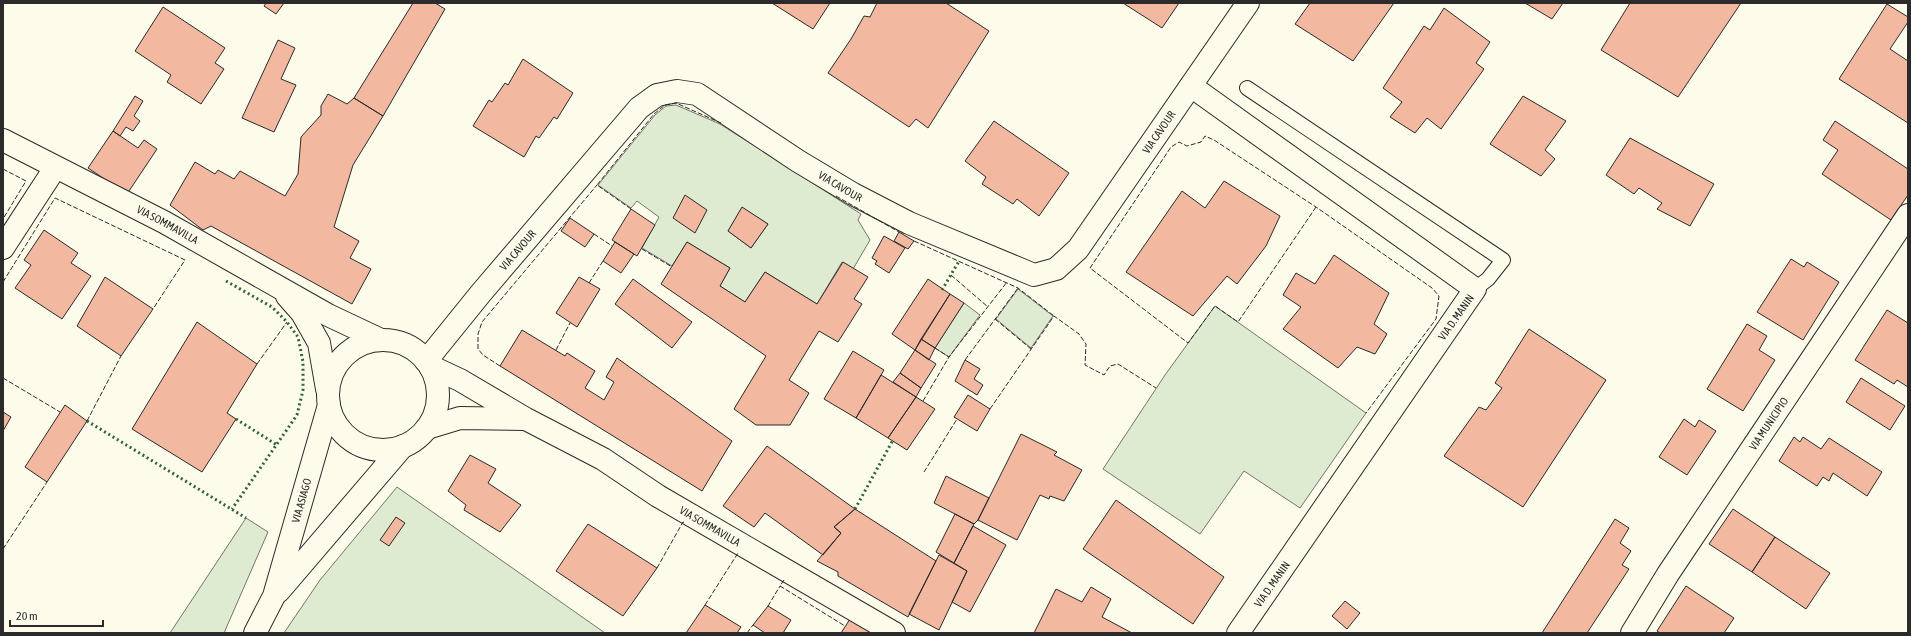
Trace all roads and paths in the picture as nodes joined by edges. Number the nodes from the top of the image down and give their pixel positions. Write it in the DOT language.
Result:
graph roads {
  1 [pos="1248,3"];
  2 [pos="1191,86"];
  3 [pos="1247,88"];
  4 [pos="3,140"];
  5 [pos="55,168"];
  6 [pos="1908,215"];
  7 [pos="3,248"];
  8 [pos="278,286"];
  9 [pos="1475,289"];
  10 [pos="381,340"];
  11 [pos="428,364"];
  12 [pos="328,399"];
  13 [pos="526,419"];
  14 [pos="427,428"];
  15 [pos="403,446"];
  16 [pos="274,596"];
  17 [pos="255,633"];
  18 [pos="894,633"];
  19 [pos="1238,633"];
  20 [pos="1632,633"];
  1 -- 2 [label="street, VIA CAVOUR"];
  2 -- 9 [label="street, VIA D. MANIN"];
  2 -- 11 [label="street, VIA CAVOUR"];
  3 -- 9 [label="lane"];
  4 -- 5 [label="street, VIA SOMMAVILLA"];
  5 -- 7 [label="street"];
  5 -- 8 [label="street, VIA SOMMAVILLA"];
  6 -- 20 [label="street, VIA MUNICIPIO"];
  8 -- 10 [label="street, VIA SOMMAVILLA"];
  8 -- 12 [label="street, VIA SOMMAVILLA"];
  9 -- 19 [label="street, VIA D. MANIN"];
  10 -- 11 [label="street, VIA SOMMAVILLA"];
  10 -- 12 [label="street, VIA SOMMAVILLA"];
  11 -- 13 [label="street, VIA SOMMAVILLA"];
  11 -- 14 [label="street, VIA SOMMAVILLA"];
  12 -- 15 [label="street, VIA SOMMAVILLA"];
  12 -- 16 [label="street, VIA ASIAGO"];
  13 -- 14 [label="street, VIA SOMMAVILLA"];
  13 -- 18 [label="street, VIA SOMMAVILLA"];
  14 -- 15 [label="street, VIA SOMMAVILLA"];
  15 -- 16 [label="street, VIA ASIAGO"];
  16 -- 17 [label="street, VIA ASIAGO"];
}
